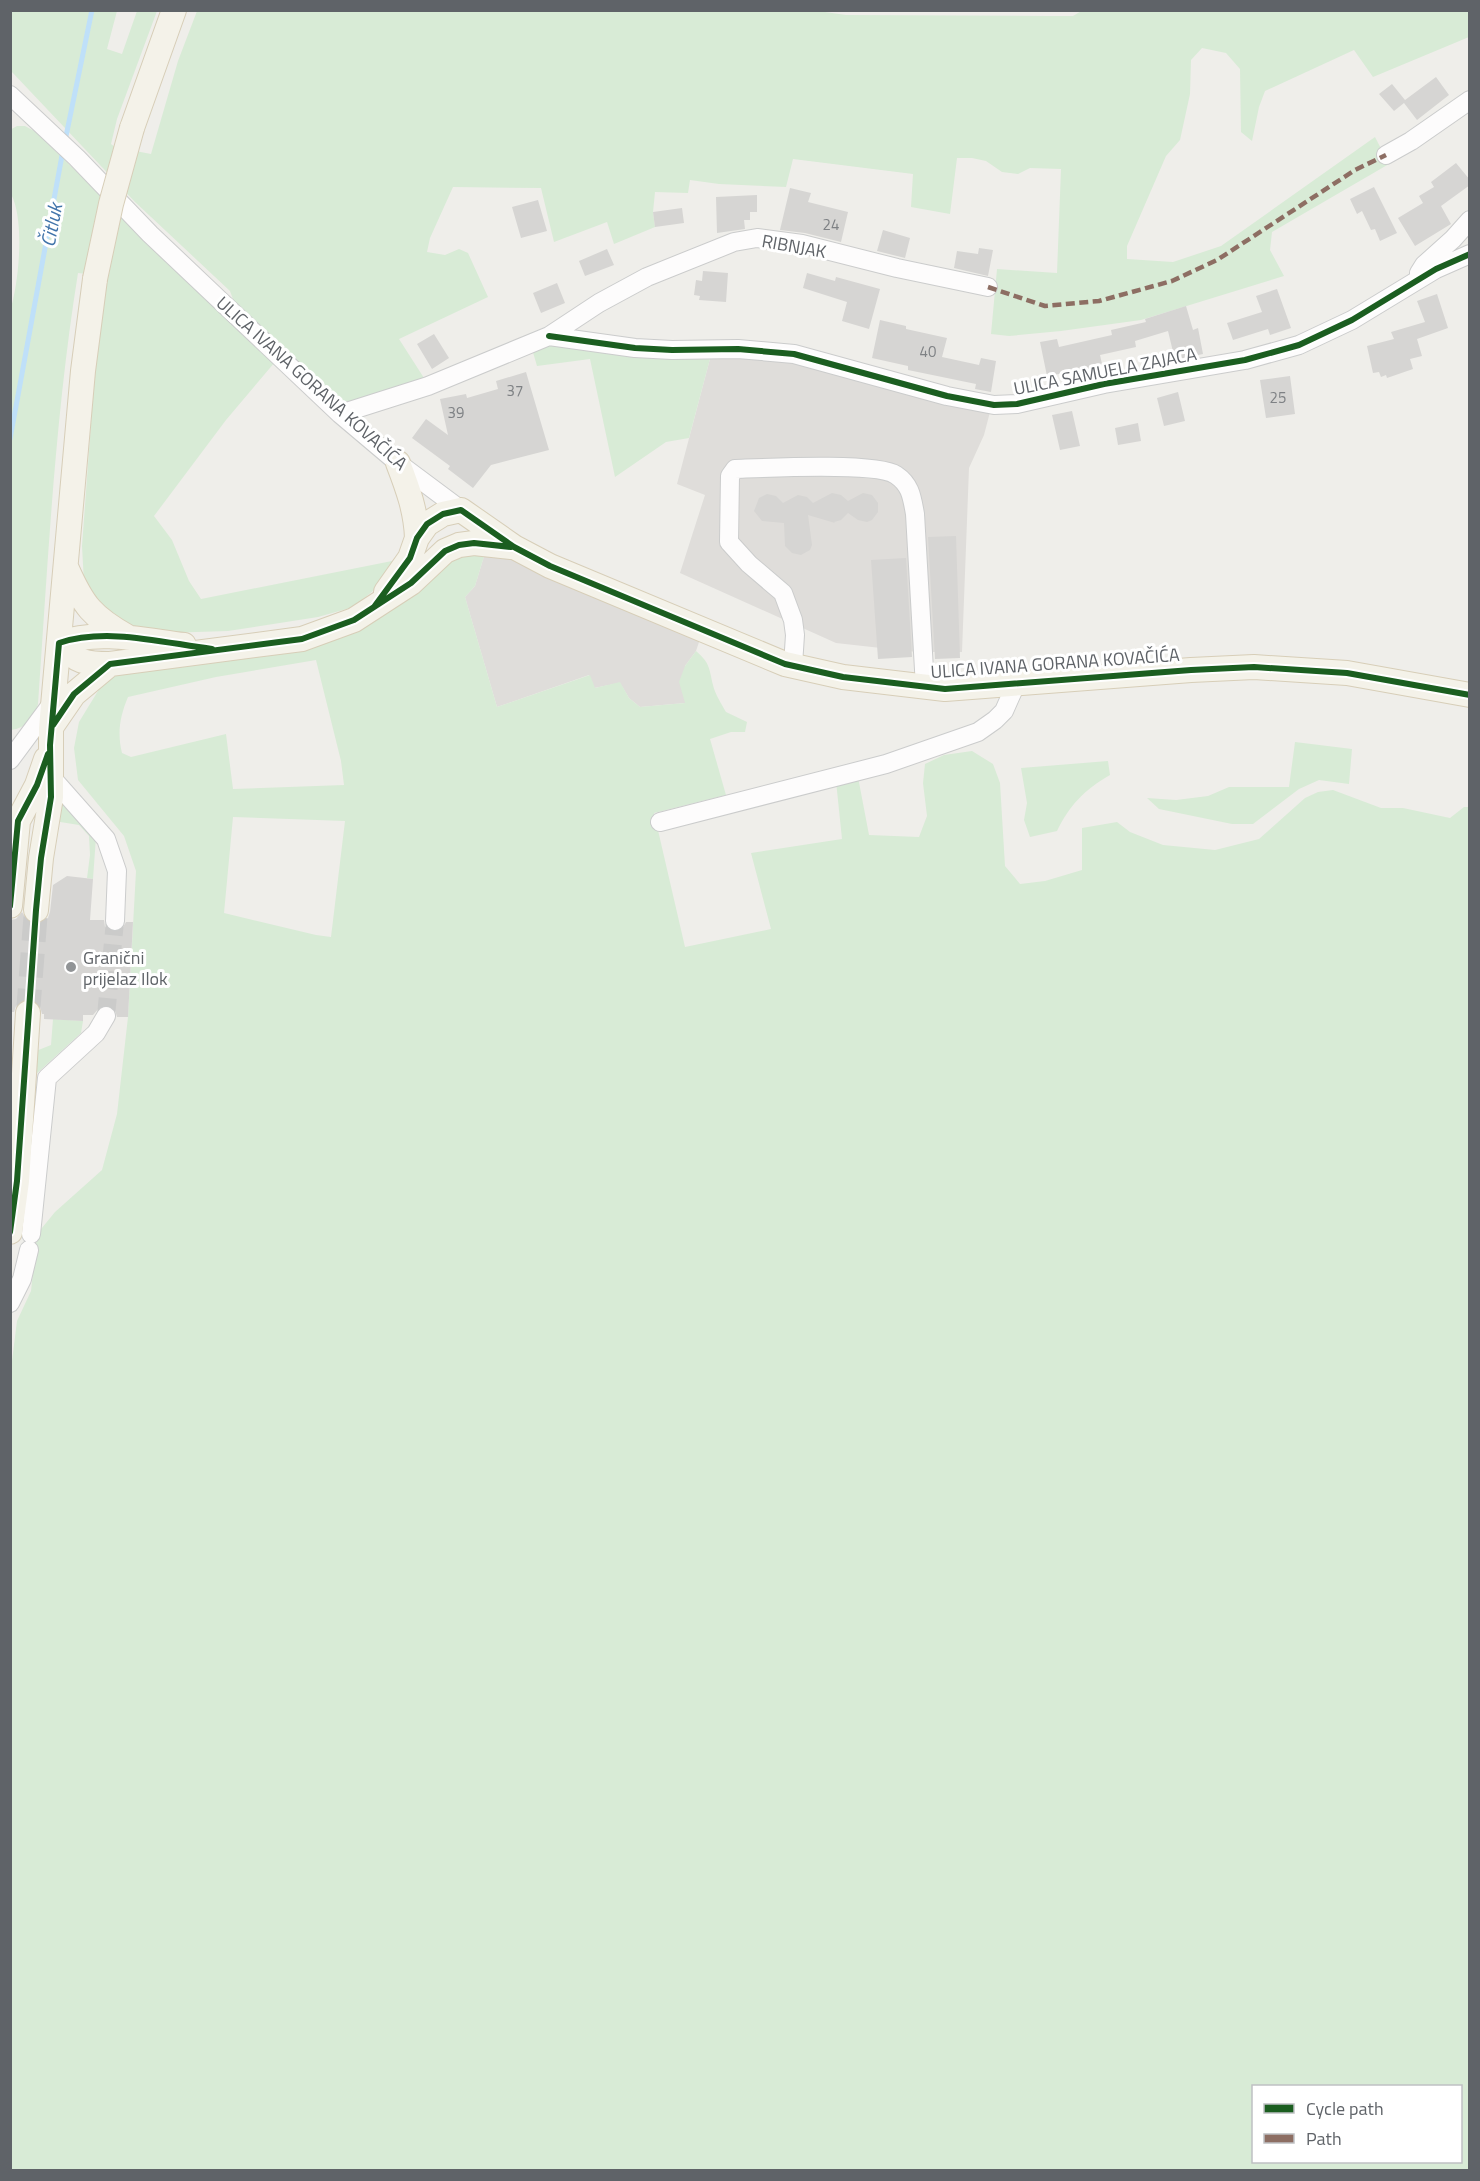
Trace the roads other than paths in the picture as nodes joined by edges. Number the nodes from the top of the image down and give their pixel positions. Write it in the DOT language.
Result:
graph roads {
  1 [pos="174,10"];
  2 [pos="1470,100"];
  3 [pos="13,103"];
  4 [pos="1386,155"];
  5 [pos="1470,220"];
  6 [pos="1470,254"];
  7 [pos="1412,284"];
  8 [pos="988,287"];
  9 [pos="549,336"];
  10 [pos="340,414"];
  11 [pos="398,463"];
  12 [pos="461,510"];
  13 [pos="417,538"];
  14 [pos="514,547"];
  15 [pos="445,551"];
  16 [pos="67,568"];
  17 [pos="374,607"];
  18 [pos="130,638"];
  19 [pos="59,643"];
  20 [pos="212,649"];
  21 [pos="110,664"];
  22 [pos="793,665"];
  23 [pos="1016,684"];
  24 [pos="925,687"];
  25 [pos="1470,695"];
  26 [pos="53,702"];
  27 [pos="51,736"];
  28 [pos="10,760"];
  29 [pos="52,778"];
  30 [pos="660,822"];
  31 [pos="10,906"];
  32 [pos="36,910"];
  33 [pos="115,921"];
  34 [pos="28,1013"];
  35 [pos="106,1016"];
  36 [pos="19,1229"];
  37 [pos="10,1303"];
  1 -- 16 [label="main road, bridge"];
  2 -- 4 [label="street"];
  3 -- 10 [label="street, ULICA IVANA GORANA KOVAČIĆA"];
  5 -- 7 [label="street"];
  6 -- 7 [label="street, ULICA SAMUELA ZAJACA"];
  7 -- 9 [label="street, ULICA SAMUELA ZAJACA"];
  8 -- 9 [label="street, RIBNJAK"];
  9 -- 10 [label="street"];
  10 -- 11 [label="street, ULICA IVANA GORANA KOVAČIĆA"];
  11 -- 12 [label="street, ULICA IVANA GORANA KOVAČIĆA"];
  11 -- 13 [label="main road"];
  12 -- 13 [label="main road"];
  12 -- 14 [label="main road, ULICA IVANA GORANA KOVAČIĆA"];
  12 -- 15 [label="main road"];
  13 -- 17 [label="main road"];
  14 -- 15 [label="main road"];
  14 -- 22 [label="main road, ULICA IVANA GORANA KOVAČIĆA"];
  15 -- 17 [label="main road"];
  16 -- 18 [label="main road"];
  16 -- 19 [label="main road"];
  17 -- 20 [label="main road"];
  18 -- 19 [label="main road"];
  18 -- 20 [label="main road"];
  19 -- 21 [label="main road"];
  19 -- 26 [label="main road"];
  20 -- 21 [label="main road"];
  21 -- 27 [label="main road"];
  22 -- 24 [label="main road, ULICA IVANA GORANA KOVAČIĆA"];
  22 -- 24 [label="street"];
  23 -- 24 [label="main road, ULICA IVANA GORANA KOVAČIĆA"];
  23 -- 25 [label="main road, ULICA IVANA GORANA KOVAČIĆA"];
  23 -- 30 [label="street"];
  26 -- 27 [label="main road"];
  26 -- 28 [label="street"];
  27 -- 29 [label="main road"];
  27 -- 31 [label="main road"];
  29 -- 32 [label="main road"];
  29 -- 33 [label="street"];
  34 -- 36 [label="main road"];
  35 -- 36 [label="street"];
  36 -- 37 [label="street"];
}
